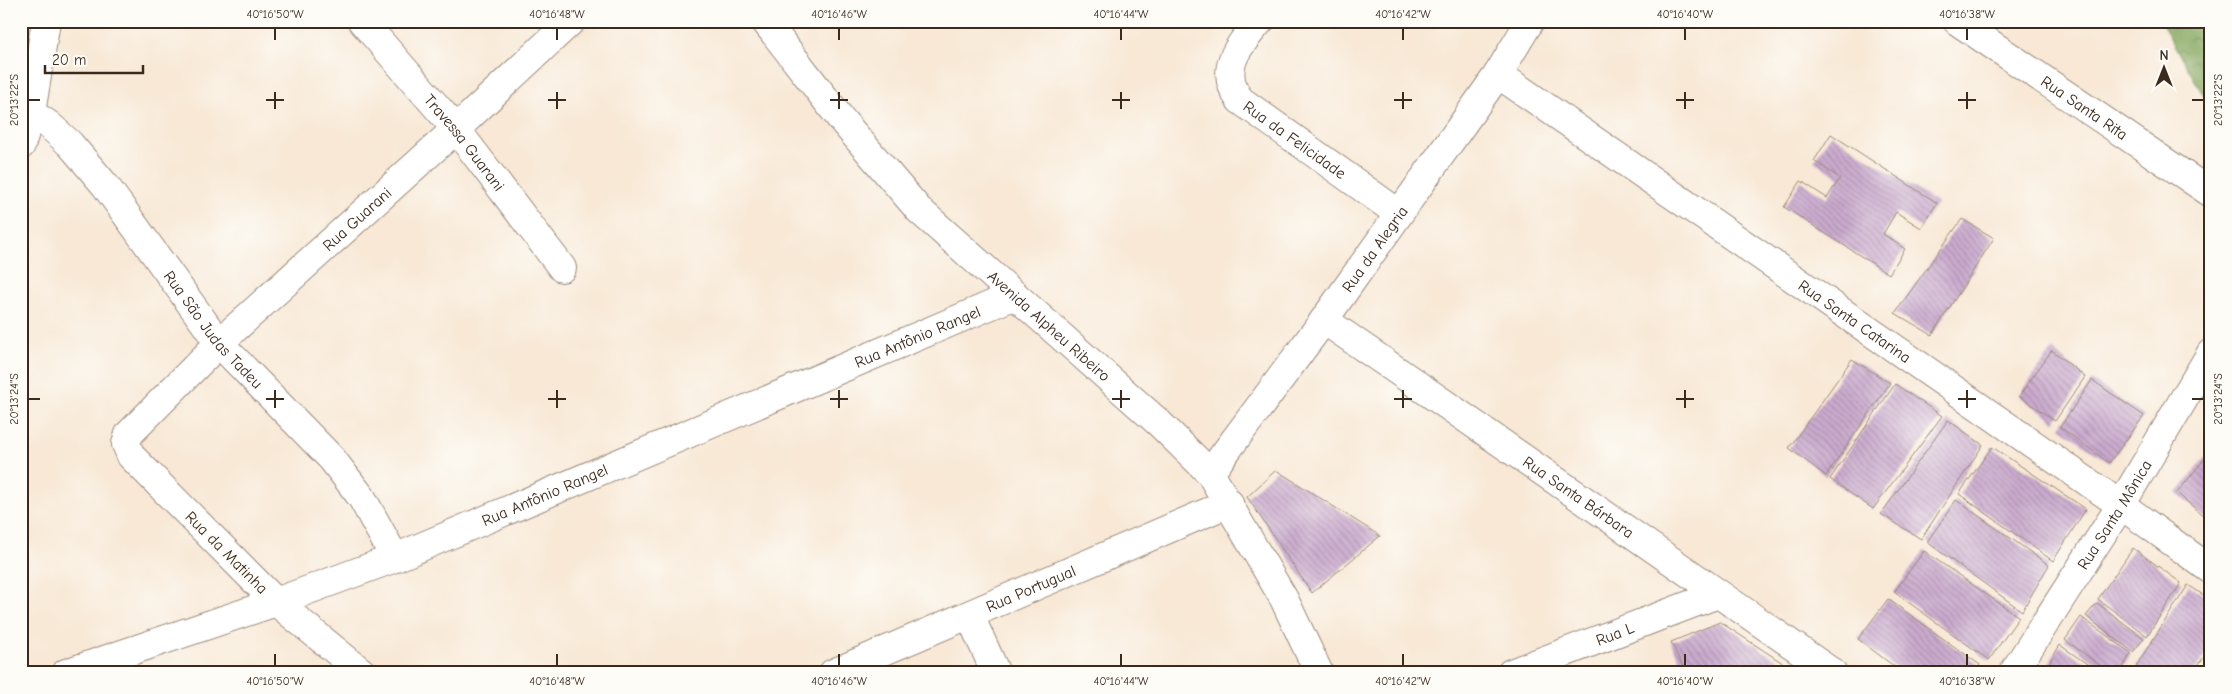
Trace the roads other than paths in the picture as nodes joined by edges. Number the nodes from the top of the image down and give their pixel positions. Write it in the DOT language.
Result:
graph roads {
  1 [pos="46,21"];
  2 [pos="362,21"];
  3 [pos="571,21"];
  4 [pos="1260,21"];
  5 [pos="1530,21"];
  6 [pos="1957,21"];
  7 [pos="771,23"];
  8 [pos="1498,74"];
  9 [pos="26,112"];
  10 [pos="456,129"];
  11 [pos="21,145"];
  12 [pos="2211,192"];
  13 [pos="1398,213"];
  14 [pos="562,268"];
  15 [pos="1015,294"];
  16 [pos="1324,320"];
  17 [pos="219,344"];
  18 [pos="2211,353"];
  19 [pos="144,418"];
  20 [pos="1210,472"];
  21 [pos="1229,503"];
  22 [pos="2121,505"];
  23 [pos="395,558"];
  24 [pos="2211,570"];
  25 [pos="1718,594"];
  26 [pos="276,602"];
  27 [pos="970,616"];
  28 [pos="66,673"];
  29 [pos="363,673"];
  30 [pos="833,673"];
  31 [pos="996,673"];
  32 [pos="1319,673"];
  33 [pos="1511,673"];
  34 [pos="1833,673"];
  35 [pos="2013,673"];
  1 -- 9 [label="street"];
  2 -- 10 [label="street, Travessa Guarani"];
  3 -- 10 [label="street, Rua Guarani"];
  4 -- 13 [label="street, Rua da Felicidade"];
  5 -- 8 [label="street, Rua da Alegria"];
  6 -- 12 [label="street, Rua Santa Rita"];
  7 -- 15 [label="street, Avenida Alpheu Ribeiro"];
  8 -- 13 [label="street, Rua da Alegria"];
  8 -- 22 [label="street, Rua Santa Catarina"];
  9 -- 11 [label="street"];
  9 -- 17 [label="street, Rua São Judas Tadeu"];
  10 -- 14 [label="street, Travessa Guarani"];
  10 -- 17 [label="street, Rua Guarani"];
  13 -- 16 [label="street, Rua da Alegria"];
  15 -- 20 [label="street, Avenida Alpheu Ribeiro"];
  15 -- 23 [label="street, Rua Antônio Rangel"];
  16 -- 20 [label="street, Rua da Alegria"];
  16 -- 25 [label="street, Rua Santa Bárbara"];
  17 -- 19 [label="street, Rua Guarani"];
  17 -- 23 [label="street, Rua São Judas Tadeu"];
  18 -- 22 [label="street, Rua Santa Mônica"];
  19 -- 26 [label="street, Rua da Matinha"];
  20 -- 21 [label="street, Avenida Alpheu Ribeiro"];
  21 -- 27 [label="street, Rua Portugual"];
  21 -- 32 [label="street, Avenida Alpheu Ribeiro"];
  22 -- 24 [label="street, Rua Santa Catarina"];
  22 -- 35 [label="street, Rua Santa Mônica"];
  23 -- 26 [label="street, Rua Antônio Rangel"];
  25 -- 33 [label="street, Rua L"];
  25 -- 34 [label="street, Rua Santa Bárbara"];
  26 -- 28 [label="street, Rua Antônio Rangel"];
  26 -- 29 [label="street, Rua da Matinha"];
  27 -- 30 [label="street, Rua Portugual"];
  27 -- 31 [label="street"];
}
